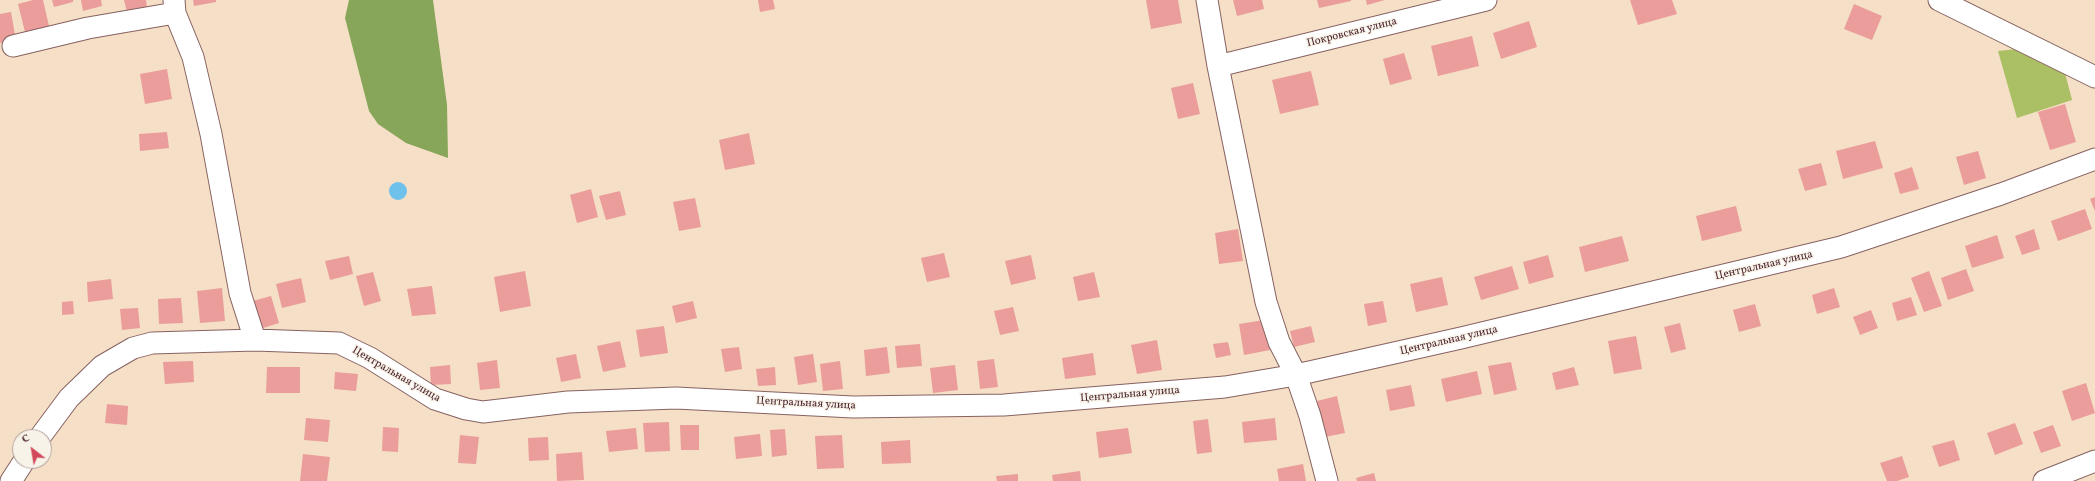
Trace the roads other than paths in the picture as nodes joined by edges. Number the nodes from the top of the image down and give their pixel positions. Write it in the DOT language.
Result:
graph roads {
  1 [pos="1207,0"];
  2 [pos="1486,0"];
  3 [pos="1939,0"];
  4 [pos="174,6"];
  5 [pos="13,46"];
  6 [pos="1218,66"];
  7 [pos="2095,77"];
  8 [pos="2095,159"];
  9 [pos="255,340"];
  10 [pos="1296,375"];
  11 [pos="46,429"];
  12 [pos="2095,461"];
  13 [pos="19,469"];
  14 [pos="11,481"];
  15 [pos="1327,481"];
  16 [pos="2044,481"];
  1 -- 6 [label="street"];
  2 -- 6 [label="street, Покровская улица"];
  3 -- 7 [label="street"];
  4 -- 5 [label="street"];
  4 -- 9 [label="street"];
  6 -- 10 [label="street"];
  8 -- 10 [label="street, Центральная улица"];
  9 -- 10 [label="street, Центральная улица"];
  9 -- 11 [label="street, Центральная улица"];
  10 -- 15 [label="street"];
  12 -- 16 [label="street"];
  13 -- 14 [label="street"];
}
